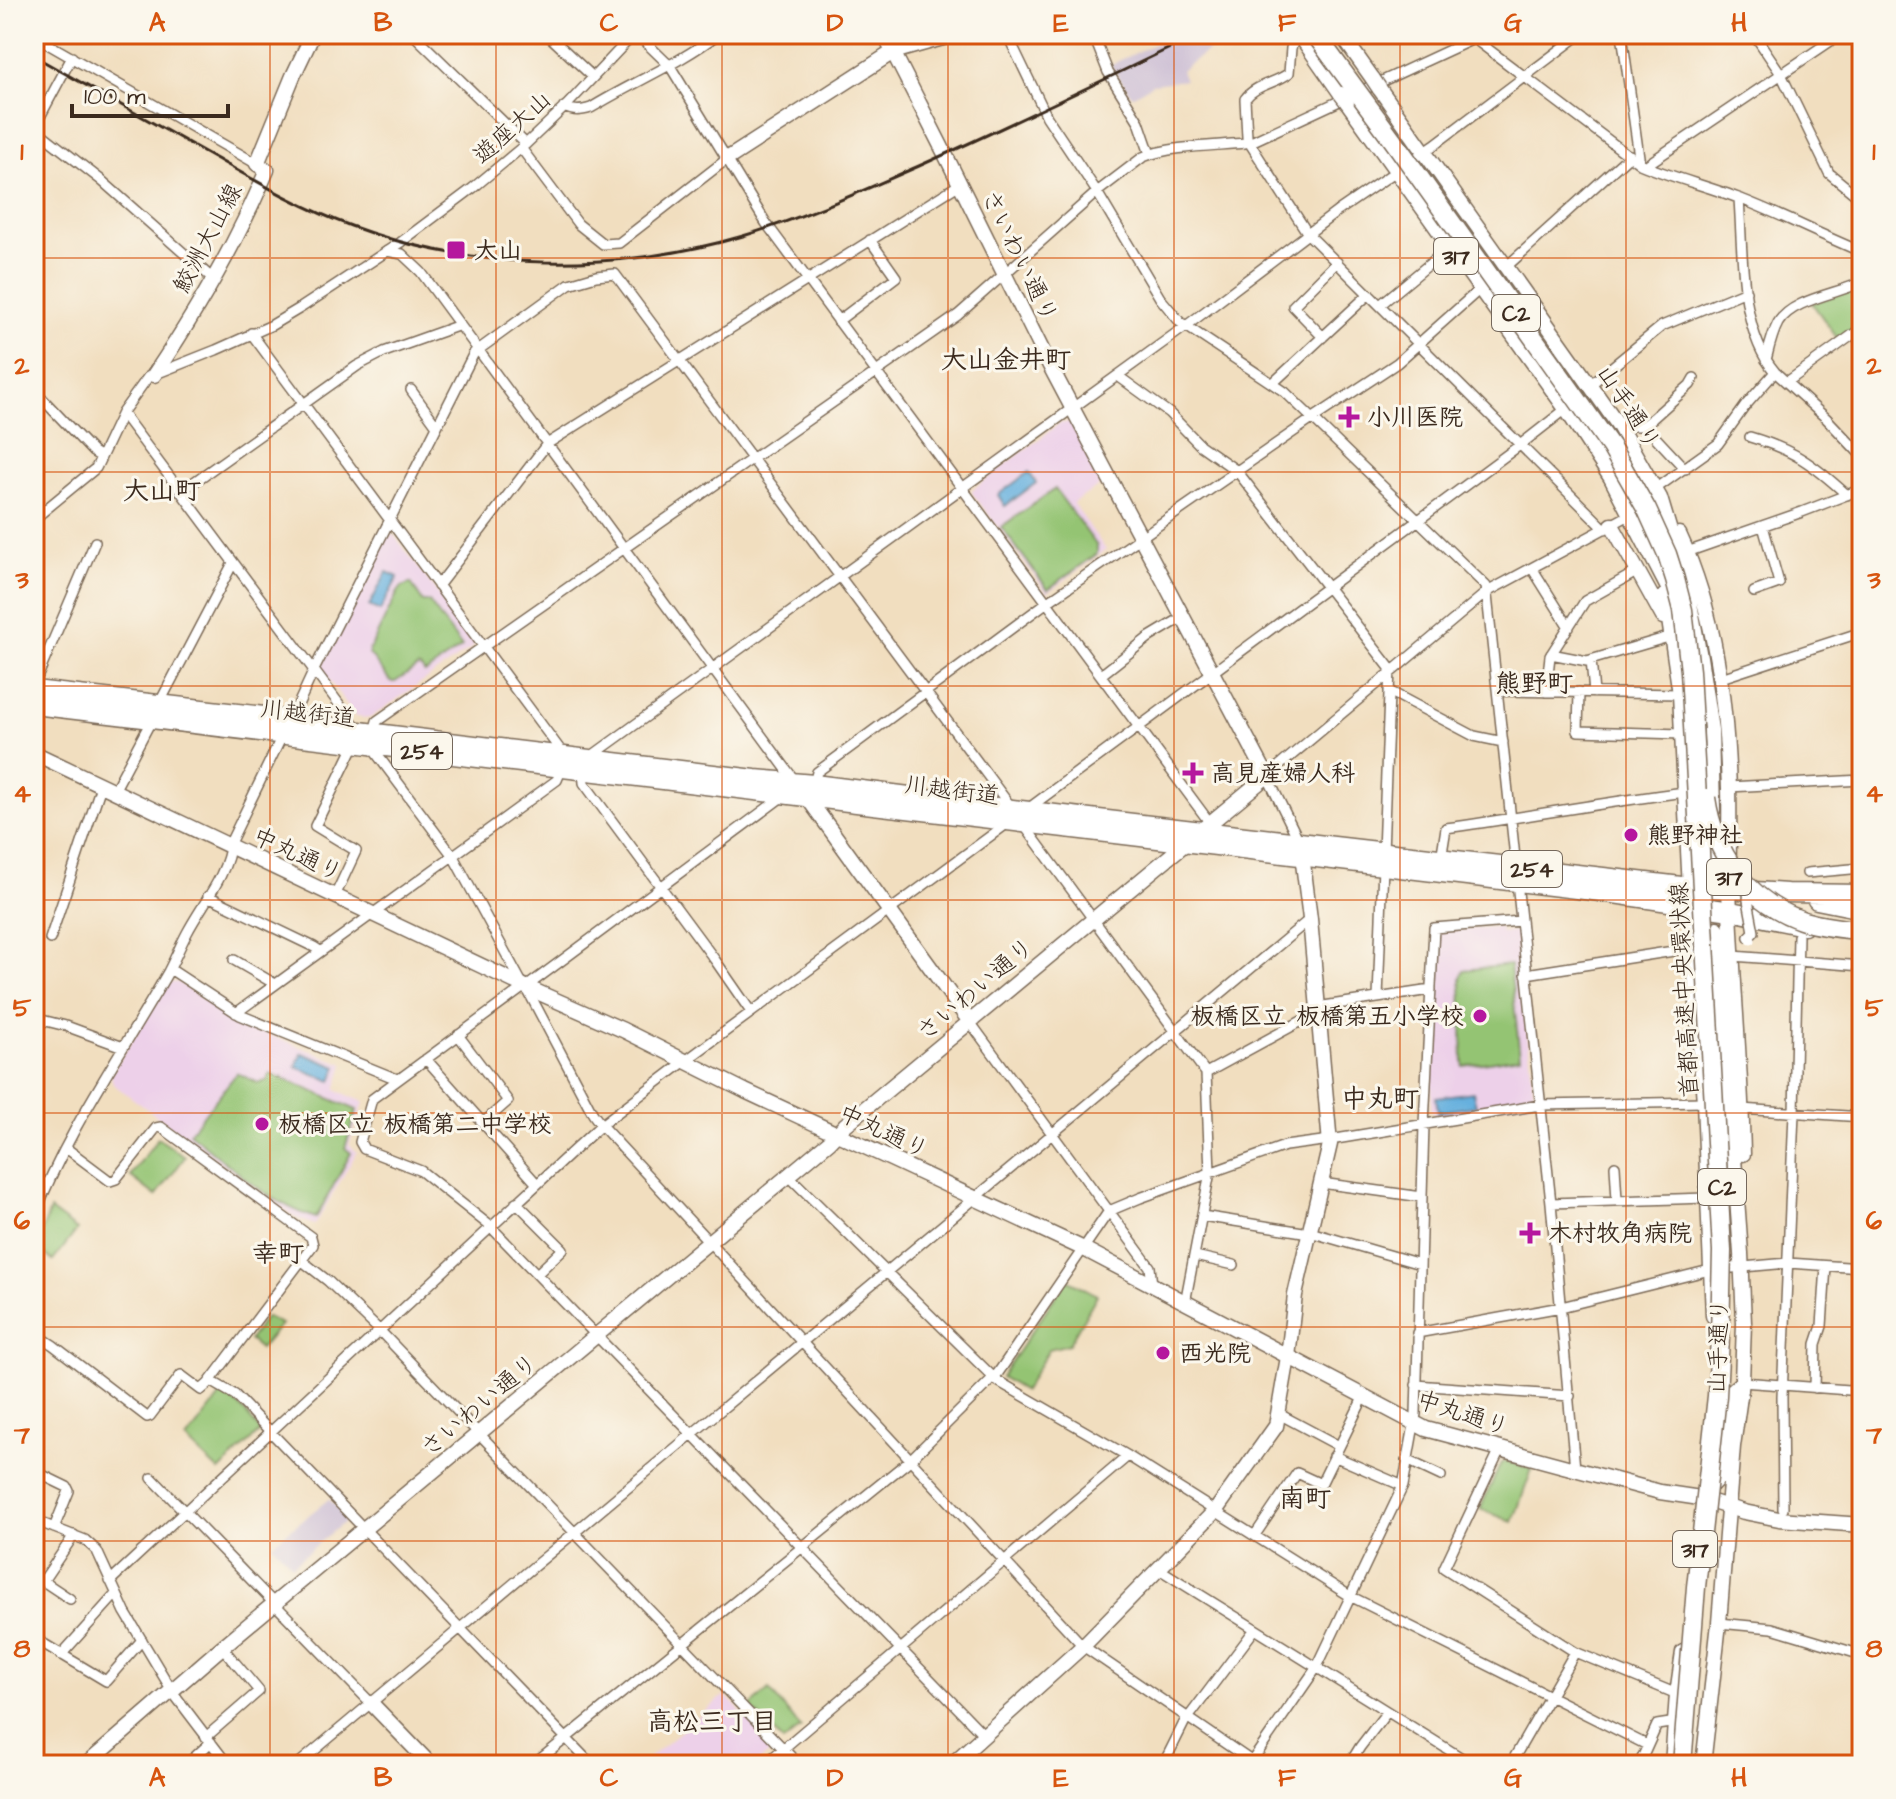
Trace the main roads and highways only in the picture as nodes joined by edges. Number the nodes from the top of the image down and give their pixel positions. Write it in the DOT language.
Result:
graph roads {
  1 [pos="1322,34"];
  2 [pos="1303,35"];
  3 [pos="1685,610"];
  4 [pos="34,688"];
  5 [pos="34,705"];
  6 [pos="155,712"];
  7 [pos="1018,816"];
  8 [pos="1302,850"];
  9 [pos="1383,859"];
  10 [pos="1517,881"];
  11 [pos="1787,893"];
  12 [pos="1862,894"];
  13 [pos="1691,896"];
  14 [pos="1862,909"];
  15 [pos="1862,921"];
  16 [pos="1862,933"];
  17 [pos="1684,1765"];
  18 [pos="1693,1765"];
  1 -- 3 [label="highway, 首都高速中央環状線 / C2, bridge"];
  2 -- 3 [label="highway, 首都高速中央環状線 / C2, bridge"];
  3 -- 15 [label="highway, bridge"];
  3 -- 16 [label="highway, bridge"];
  3 -- 17 [label="highway, 首都高速中央環状線 / C2, bridge"];
  3 -- 18 [label="highway, 首都高速中央環状線 / C2, bridge"];
  4 -- 6 [label="highway, 川越街道 / 254"];
  5 -- 6 [label="highway, 川越街道 / 254"];
  6 -- 7 [label="highway, 川越街道 / 254"];
  7 -- 8 [label="highway, 川越街道 / 254"];
  7 -- 8 [label="highway, 川越街道 / 254"];
  8 -- 9 [label="highway, 川越街道 / 254"];
  9 -- 10 [label="highway, 川越街道 / 254"];
  9 -- 10 [label="highway, 川越街道 / 254"];
  10 -- 13 [label="highway, 川越街道 / 254"];
  11 -- 12 [label="highway, 川越街道 / 254"];
  11 -- 13 [label="highway, 川越街道 / 254"];
  11 -- 14 [label="highway"];
  13 -- 16 [label="highway, 川越街道 / 254"];
}
